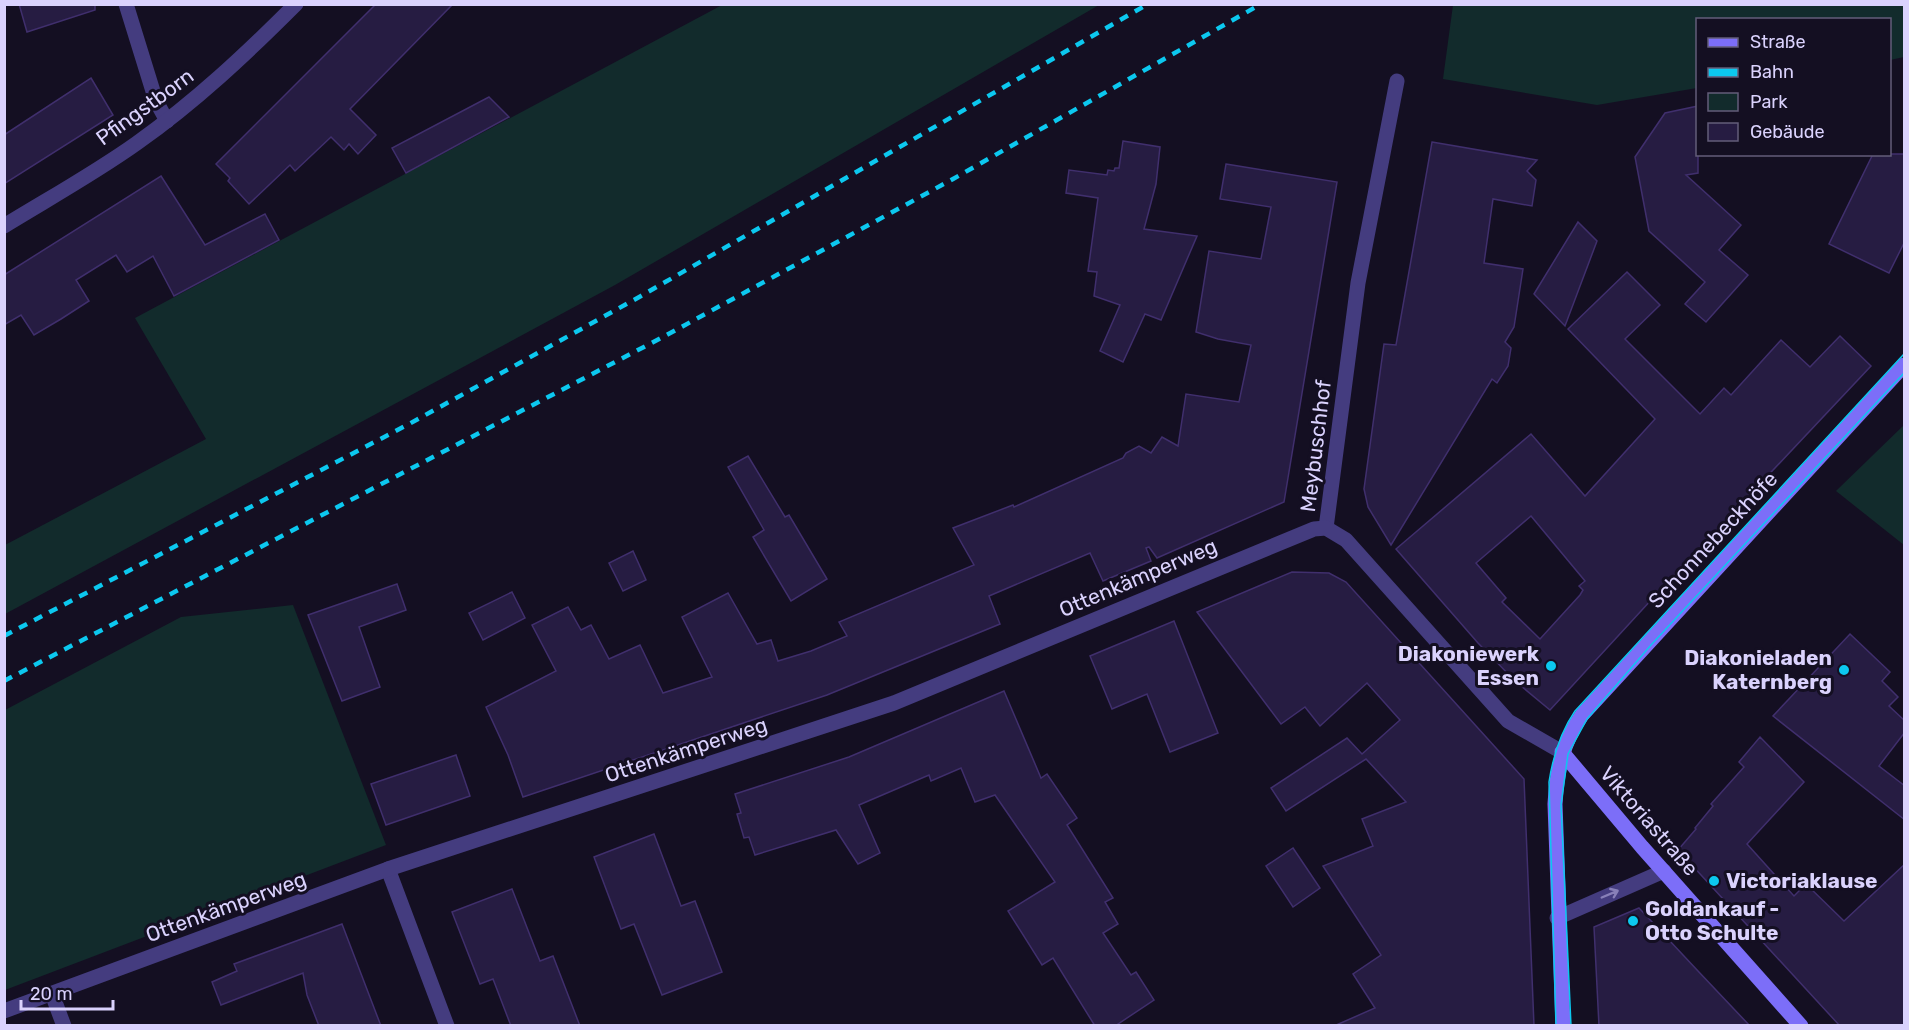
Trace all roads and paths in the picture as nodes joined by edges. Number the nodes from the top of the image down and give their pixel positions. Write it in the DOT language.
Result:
graph roads {
  1 [pos="126,4"];
  2 [pos="296,4"];
  3 [pos="1398,81"];
  4 [pos="166,121"];
  5 [pos="4,226"];
  6 [pos="1905,364"];
  7 [pos="1326,528"];
  8 [pos="1562,752"];
  9 [pos="388,869"];
  10 [pos="1664,871"];
  11 [pos="1557,918"];
  12 [pos="52,994"];
  13 [pos="4,1011"];
  14 [pos="64,1026"];
  15 [pos="447,1026"];
  16 [pos="1563,1026"];
  17 [pos="1801,1026"];
  1 -- 4 [label="street"];
  2 -- 4 [label="street, Pfingstborn"];
  3 -- 7 [label="street, Meybuschhof"];
  4 -- 5 [label="street, Pfingstborn"];
  6 -- 8 [label="main road, Schonnebeckhöfe"];
  7 -- 8 [label="street, Meybuschhof"];
  7 -- 9 [label="street, Ottenkämperweg"];
  8 -- 10 [label="main road, Viktoriastraße"];
  8 -- 11 [label="main road, Schonnebeckhöfe"];
  9 -- 12 [label="street, Ottenkämperweg"];
  9 -- 15 [label="street"];
  11 -- 10 [label="street, one-way"];
  10 -- 17 [label="main road, Viktoriastraße"];
  11 -- 16 [label="main road, Schonnebeckhöfe"];
  12 -- 13 [label="street, Ottenkämperweg"];
  12 -- 14 [label="street"];
}
